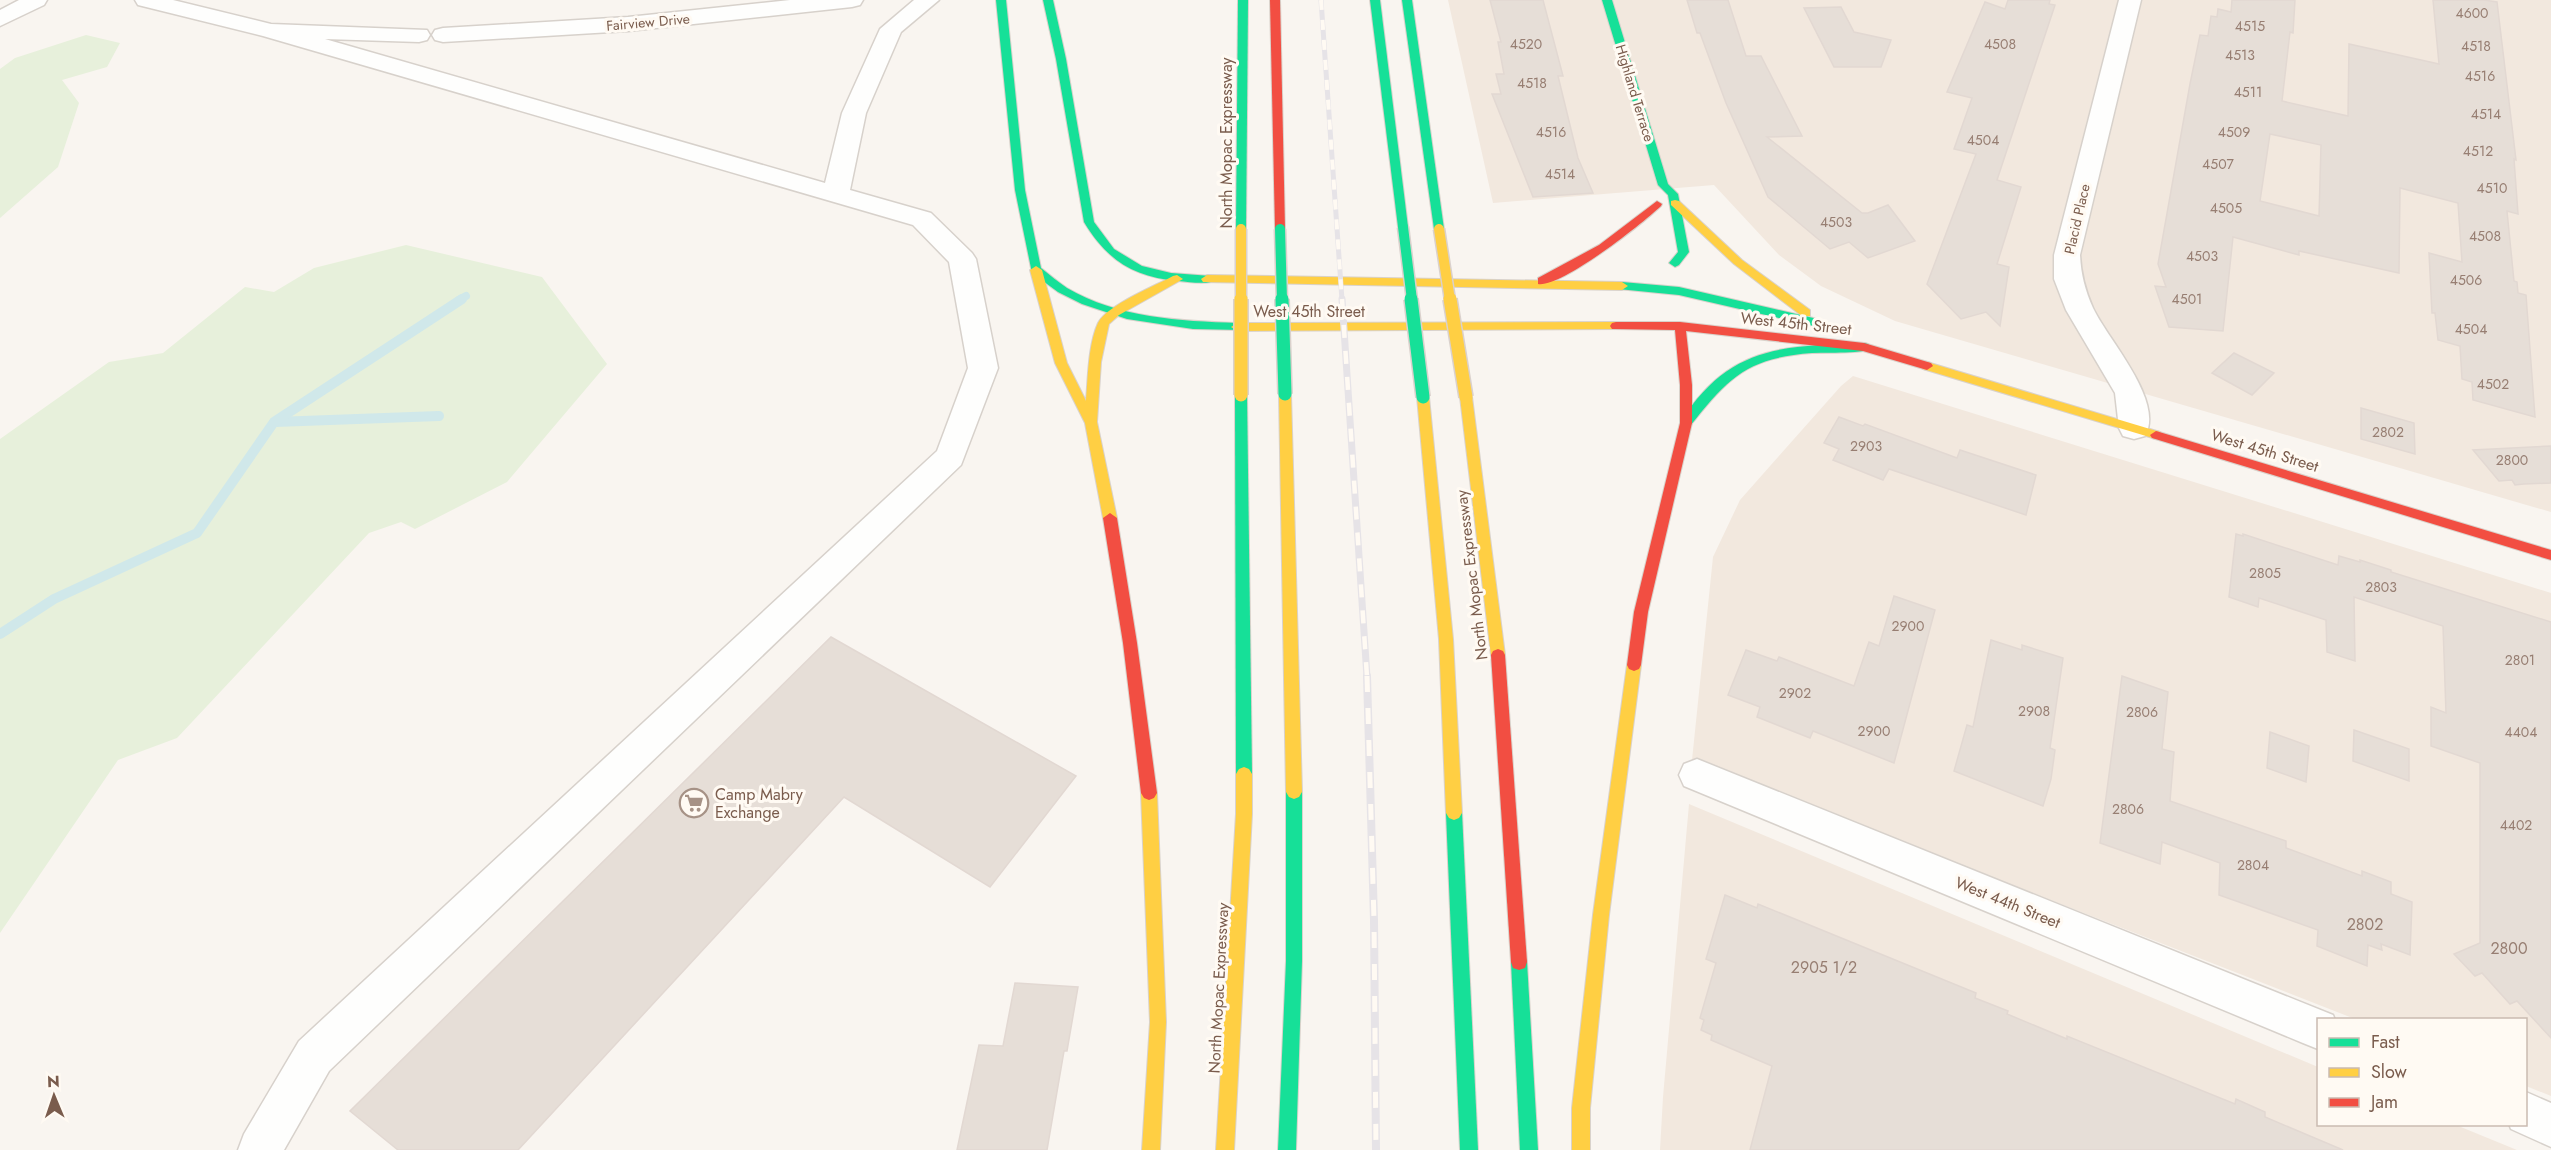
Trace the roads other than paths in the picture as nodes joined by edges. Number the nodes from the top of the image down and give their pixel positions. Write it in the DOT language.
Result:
graph roads {
  1 [pos="36,0"];
  2 [pos="146,0"];
  3 [pos="852,0"];
  4 [pos="928,0"];
  5 [pos="1000,0"];
  6 [pos="1048,0"];
  7 [pos="1244,0"];
  8 [pos="1275,0"];
  9 [pos="1375,0"];
  10 [pos="1407,0"];
  11 [pos="1607,0"];
  12 [pos="2130,0"];
  13 [pos="0,19"];
  14 [pos="271,31"];
  15 [pos="444,35"];
  16 [pos="382,63"];
  17 [pos="1663,185"];
  18 [pos="836,193"];
  19 [pos="1657,204"];
  20 [pos="1675,204"];
  21 [pos="1659,223"];
  22 [pos="1663,252"];
  23 [pos="1675,262"];
  24 [pos="1036,270"];
  25 [pos="1177,279"];
  26 [pos="1539,282"];
  27 [pos="1679,309"];
  28 [pos="1115,312"];
  29 [pos="1822,324"];
  30 [pos="1864,347"];
  31 [pos="1091,422"];
  32 [pos="1686,423"];
  33 [pos="2134,428"];
  34 [pos="2551,555"];
  35 [pos="1697,776"];
  36 [pos="2317,1028"];
  37 [pos="2527,1114"];
  38 [pos="2551,1125"];
  39 [pos="260,1150"];
  40 [pos="1151,1150"];
  41 [pos="1225,1150"];
  42 [pos="1287,1150"];
  43 [pos="1469,1150"];
  44 [pos="1529,1150"];
  45 [pos="1581,1150"];
  1 -- 13 [label="street"];
  2 -- 14 [label="street"];
  3 -- 15 [label="street, Fairview Drive"];
  4 -- 18 [label="street"];
  5 -- 24 [label="main road"];
  6 -- 25 [label="main road, West 45th Street"];
  7 -- 41 [label="main road, North Mopac Expressway, bridge"];
  8 -- 42 [label="main road, bridge"];
  9 -- 43 [label="main road, bridge"];
  10 -- 44 [label="main road, North Mopac Expressway, bridge"];
  11 -- 17 [label="main road, Highland Terrace"];
  12 -- 33 [label="street, Placid Place"];
  14 -- 16 [label="street"];
  14 -- 16 [label="street"];
  16 -- 18 [label="street"];
  17 -- 19 [label="main road"];
  17 -- 20 [label="main road, Highland Terrace"];
  18 -- 39 [label="street"];
  19 -- 21 [label="main road"];
  19 -- 26 [label="main road"];
  20 -- 23 [label="main road, Highland Terrace"];
  20 -- 29 [label="main road"];
  22 -- 23 [label="main road"];
  23 -- 27 [label="main road, Highland Terrace"];
  24 -- 28 [label="main road, West 45th Street"];
  24 -- 31 [label="main road"];
  25 -- 26 [label="main road, West 45th Street"];
  25 -- 28 [label="main road"];
  26 -- 27 [label="main road, West 45th Street"];
  27 -- 28 [label="main road, West 45th Street"];
  27 -- 29 [label="main road, West 45th Street"];
  27 -- 30 [label="main road, West 45th Street"];
  27 -- 32 [label="main road, Highland Terrace"];
  28 -- 31 [label="main road"];
  29 -- 30 [label="main road, West 45th Street"];
  30 -- 32 [label="main road"];
  30 -- 33 [label="main road, West 45th Street"];
  31 -- 40 [label="main road"];
  32 -- 45 [label="main road, Highland Terrace"];
  33 -- 34 [label="main road, West 45th Street"];
  35 -- 36 [label="street, West 44th Street"];
  37 -- 38 [label="street"];
}
